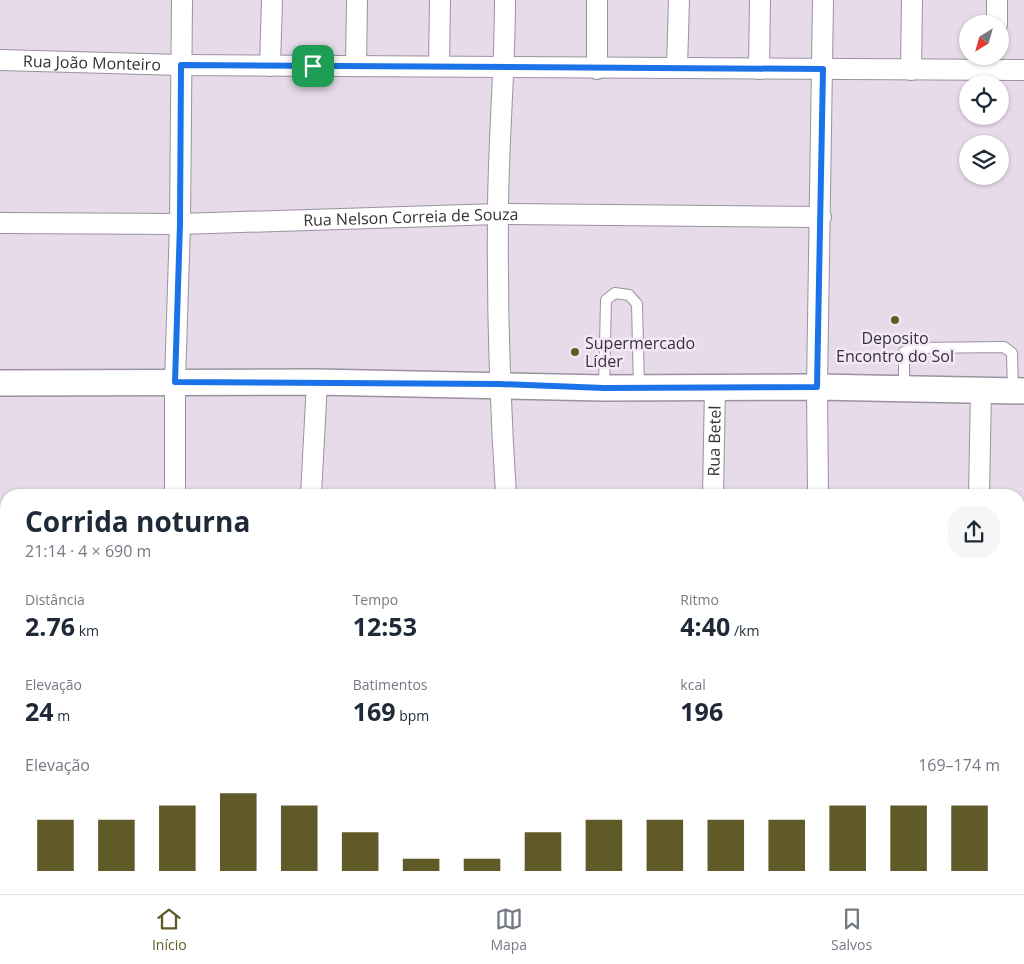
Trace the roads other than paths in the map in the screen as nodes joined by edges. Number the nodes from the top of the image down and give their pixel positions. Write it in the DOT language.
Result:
graph roads {
  1 [pos="182,0"];
  2 [pos="272,0"];
  3 [pos="357,0"];
  4 [pos="440,0"];
  5 [pos="505,0"];
  6 [pos="597,0"];
  7 [pos="679,0"];
  8 [pos="760,0"];
  9 [pos="824,0"];
  10 [pos="912,0"];
  11 [pos="997,0"];
  12 [pos="997,15"];
  13 [pos="0,60"];
  14 [pos="181,65"];
  15 [pos="972,65"];
  16 [pos="1005,65"];
  17 [pos="270,66"];
  18 [pos="356,66"];
  19 [pos="439,66"];
  20 [pos="505,67"];
  21 [pos="677,68"];
  22 [pos="597,69"];
  23 [pos="759,69"];
  24 [pos="823,69"];
  25 [pos="911,70"];
  26 [pos="1024,70"];
  27 [pos="498,214"];
  28 [pos="821,217"];
  29 [pos="0,223"];
  30 [pos="180,224"];
  31 [pos="175,382"];
  32 [pos="317,382"];
  33 [pos="0,383"];
  34 [pos="500,384"];
  35 [pos="715,387"];
  36 [pos="817,387"];
  37 [pos="604,388"];
  38 [pos="639,388"];
  39 [pos="904,389"];
  40 [pos="981,390"];
  41 [pos="1018,391"];
  42 [pos="175,489"];
  43 [pos="311,489"];
  44 [pos="505,489"];
  45 [pos="714,489"];
  46 [pos="818,489"];
  47 [pos="979,489"];
  1 -- 14 [label="street"];
  2 -- 17 [label="street"];
  3 -- 18 [label="street"];
  4 -- 19 [label="street"];
  5 -- 20 [label="street"];
  6 -- 22 [label="street"];
  7 -- 21 [label="street"];
  8 -- 23 [label="street"];
  9 -- 24 [label="street"];
  10 -- 25 [label="street"];
  11 -- 12 [label="street"];
  13 -- 14 [label="street, Rua João Monteiro"];
  14 -- 17 [label="street, Rua João Monteiro"];
  14 -- 30 [label="street"];
  15 -- 25 [label="street, Rua João Monteiro"];
  16 -- 26 [label="street, Rua João Monteiro"];
  17 -- 18 [label="street, Rua João Monteiro"];
  18 -- 19 [label="street, Rua João Monteiro"];
  19 -- 20 [label="street, Rua João Monteiro"];
  20 -- 22 [label="street, Rua João Monteiro"];
  20 -- 27 [label="street"];
  21 -- 22 [label="street, Rua João Monteiro"];
  21 -- 23 [label="street, Rua João Monteiro"];
  23 -- 24 [label="street, Rua João Monteiro"];
  24 -- 25 [label="street, Rua João Monteiro"];
  24 -- 28 [label="street"];
  27 -- 28 [label="street, Rua Nelson Correia de Souza"];
  27 -- 30 [label="street, Rua Nelson Correia de Souza"];
  27 -- 34 [label="street"];
  28 -- 36 [label="street"];
  29 -- 30 [label="street, Rua Nelson Correia de Souza"];
  30 -- 31 [label="street"];
  31 -- 32 [label="street"];
  31 -- 33 [label="street"];
  31 -- 42 [label="street"];
  32 -- 34 [label="street"];
  32 -- 43 [label="street"];
  34 -- 37 [label="street"];
  34 -- 44 [label="street"];
  35 -- 36 [label="street"];
  35 -- 38 [label="street"];
  35 -- 45 [label="street, Rua Betel"];
  36 -- 39 [label="street"];
  36 -- 46 [label="street"];
  37 -- 38 [label="street"];
  37 -- 38 [label="lane"];
  39 -- 40 [label="street"];
  39 -- 41 [label="lane"];
  40 -- 41 [label="street"];
  40 -- 47 [label="street"];
}
